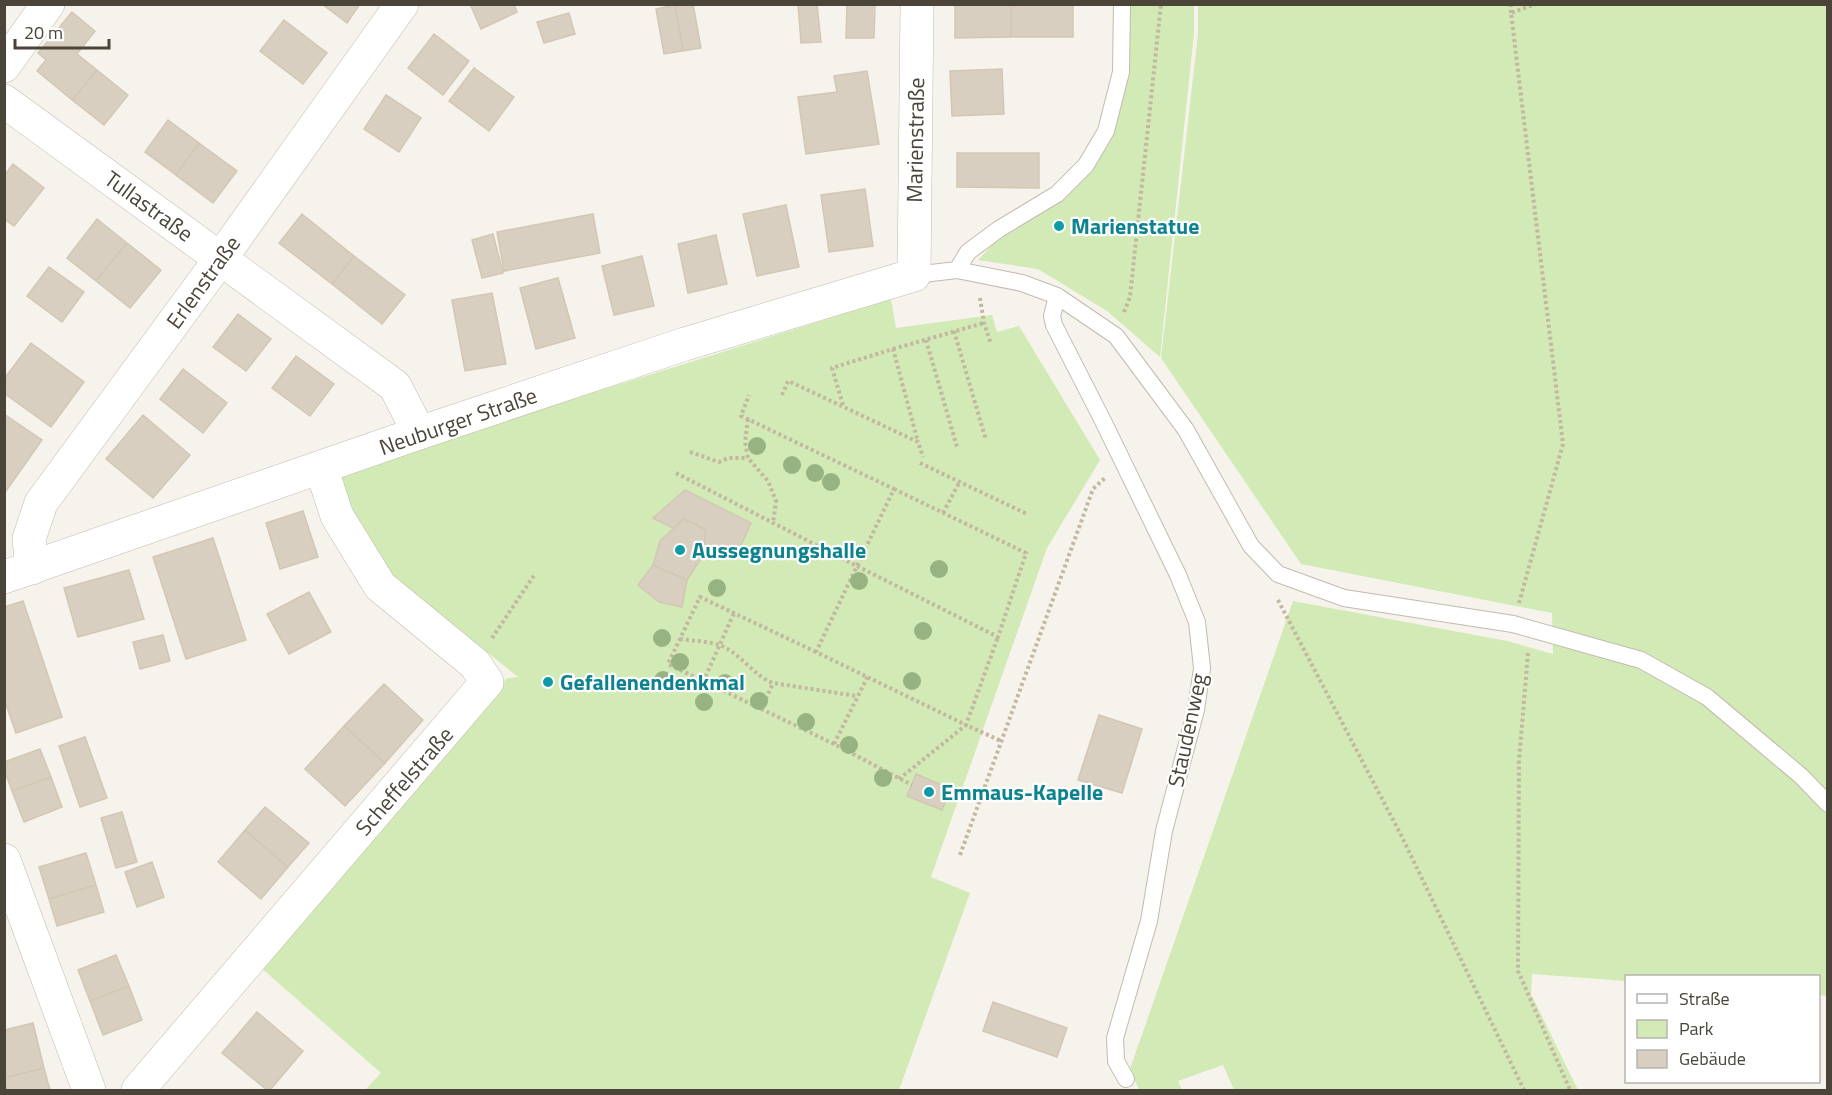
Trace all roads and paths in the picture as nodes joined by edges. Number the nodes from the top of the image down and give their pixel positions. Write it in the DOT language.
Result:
graph roads {
  1 [pos="48,4"];
  2 [pos="402,4"];
  3 [pos="917,4"];
  4 [pos="1122,4"];
  5 [pos="1161,4"];
  6 [pos="1511,4"];
  7 [pos="1536,4"];
  8 [pos="1510,13"];
  9 [pos="4,66"];
  10 [pos="4,101"];
  11 [pos="221,258"];
  12 [pos="957,270"];
  13 [pos="914,275"];
  14 [pos="1057,296"];
  15 [pos="981,305"];
  16 [pos="984,323"];
  17 [pos="954,331"];
  18 [pos="1116,336"];
  19 [pos="926,340"];
  20 [pos="991,344"];
  21 [pos="893,349"];
  22 [pos="782,394"];
  23 [pos="749,395"];
  24 [pos="843,405"];
  25 [pos="748,420"];
  26 [pos="419,433"];
  27 [pos="986,440"];
  28 [pos="918,442"];
  29 [pos="957,447"];
  30 [pos="690,452"];
  31 [pos="923,457"];
  32 [pos="748,458"];
  33 [pos="1122,461"];
  34 [pos="920,462"];
  35 [pos="321,467"];
  36 [pos="676,473"];
  37 [pos="960,481"];
  38 [pos="894,489"];
  39 [pos="943,513"];
  40 [pos="1027,514"];
  41 [pos="773,524"];
  42 [pos="857,566"];
  43 [pos="19,573"];
  44 [pos="535,574"];
  45 [pos="1284,612"];
  46 [pos="734,613"];
  47 [pos="1513,624"];
  48 [pos="1530,629"];
  49 [pos="998,638"];
  50 [pos="680,639"];
  51 [pos="721,645"];
  52 [pos="816,652"];
  53 [pos="475,663"];
  54 [pos="868,676"];
  55 [pos="703,682"];
  56 [pos="772,683"];
  57 [pos="857,696"];
  58 [pos="761,710"];
  59 [pos="966,725"];
  60 [pos="1001,741"];
  61 [pos="834,744"];
  62 [pos="899,779"];
  63 [pos="912,785"];
  64 [pos="1827,804"];
  65 [pos="960,855"];
  66 [pos="4,861"];
  67 [pos="1126,1080"];
  68 [pos="89,1090"];
  69 [pos="138,1090"];
  70 [pos="1524,1090"];
  71 [pos="1570,1090"];
  1 -- 9 [label="street"];
  2 -- 11 [label="street, Erlenstraße"];
  3 -- 13 [label="street, Marienstraße"];
  4 -- 12 [label="lane"];
  5 -- 18 [label="path"];
  6 -- 8 [label="path"];
  7 -- 8 [label="path"];
  8 -- 47 [label="path"];
  10 -- 11 [label="street, Tullastraße"];
  11 -- 26 [label="street, Tullastraße"];
  11 -- 43 [label="street, Erlenstraße"];
  12 -- 13 [label="lane"];
  12 -- 14 [label="lane"];
  13 -- 26 [label="street, Neuburger Straße"];
  14 -- 18 [label="lane"];
  14 -- 33 [label="lane, Staudenweg"];
  15 -- 16 [label="path"];
  16 -- 17 [label="path"];
  16 -- 20 [label="path"];
  17 -- 19 [label="path"];
  17 -- 27 [label="path"];
  18 -- 47 [label="lane"];
  19 -- 21 [label="path"];
  19 -- 29 [label="path"];
  21 -- 24 [label="path"];
  21 -- 28 [label="path"];
  22 -- 24 [label="path"];
  23 -- 25 [label="path"];
  24 -- 28 [label="path"];
  25 -- 32 [label="path"];
  25 -- 38 [label="path"];
  26 -- 35 [label="street, Neuburger Straße"];
  28 -- 31 [label="path"];
  30 -- 32 [label="path"];
  32 -- 41 [label="path"];
  33 -- 60 [label="path"];
  33 -- 67 [label="lane, Staudenweg"];
  34 -- 37 [label="path"];
  35 -- 43 [label="street, Neuburger Straße"];
  35 -- 53 [label="street"];
  36 -- 41 [label="path"];
  37 -- 39 [label="path"];
  37 -- 40 [label="path"];
  38 -- 39 [label="path"];
  38 -- 42 [label="path"];
  39 -- 49 [label="path"];
  41 -- 42 [label="path"];
  42 -- 49 [label="path"];
  42 -- 52 [label="path"];
  44 -- 53 [label="path"];
  45 -- 70 [label="path"];
  46 -- 50 [label="path"];
  46 -- 51 [label="path"];
  46 -- 52 [label="path"];
  47 -- 48 [label="lane"];
  48 -- 64 [label="lane"];
  48 -- 71 [label="path"];
  49 -- 59 [label="path"];
  50 -- 51 [label="path"];
  50 -- 55 [label="path"];
  51 -- 55 [label="path"];
  51 -- 56 [label="path"];
  52 -- 54 [label="path"];
  53 -- 69 [label="street, Scheffelstraße"];
  54 -- 57 [label="path"];
  54 -- 59 [label="path"];
  55 -- 58 [label="path"];
  56 -- 57 [label="path"];
  56 -- 58 [label="path"];
  57 -- 61 [label="path"];
  58 -- 61 [label="path"];
  59 -- 60 [label="path"];
  59 -- 62 [label="path"];
  60 -- 65 [label="path"];
  61 -- 62 [label="path"];
  62 -- 63 [label="path"];
  66 -- 68 [label="street"];
}
